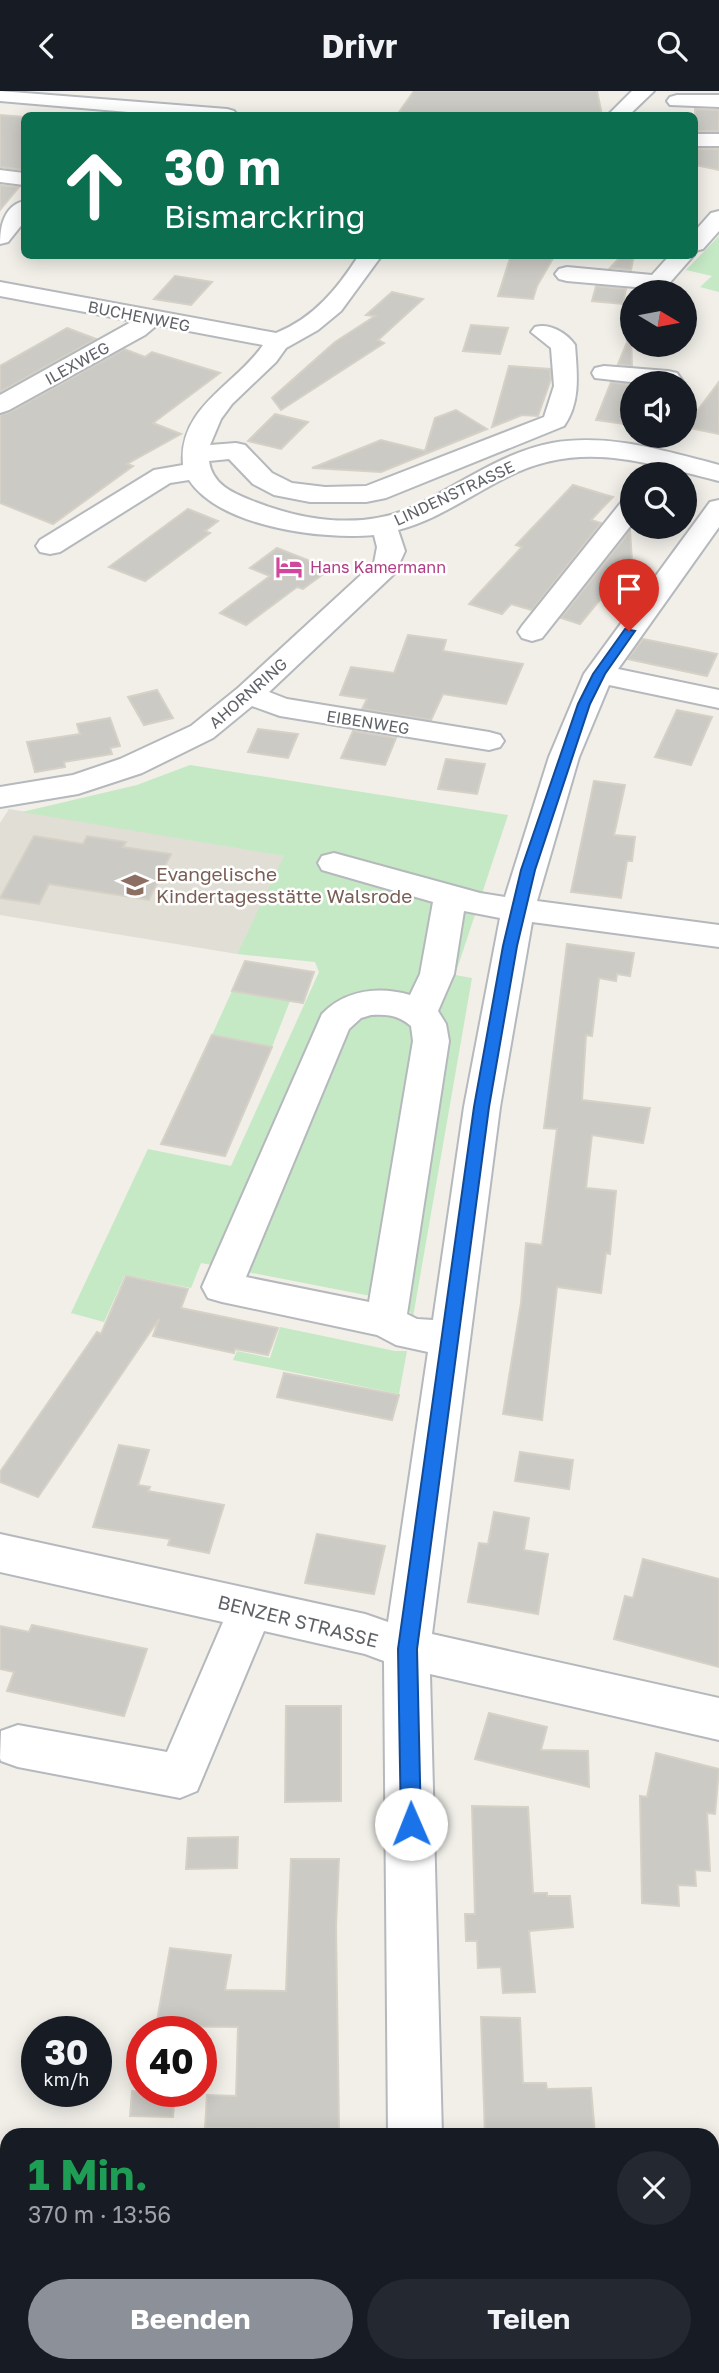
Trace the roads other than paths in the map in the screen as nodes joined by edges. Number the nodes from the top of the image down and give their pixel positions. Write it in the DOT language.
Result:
graph roads {
  1 [pos="644,91"];
  2 [pos="0,95"];
  3 [pos="677,101"];
  4 [pos="719,101"];
  5 [pos="111,104"];
  6 [pos="195,112"];
  7 [pos="621,112"];
  8 [pos="719,140"];
  9 [pos="698,141"];
  10 [pos="0,177"];
  11 [pos="21,179"];
  12 [pos="21,212"];
  13 [pos="710,220"];
  14 [pos="0,237"];
  15 [pos="698,239"];
  16 [pos="368,259"];
  17 [pos="679,259"];
  18 [pos="567,274"];
  19 [pos="0,289"];
  20 [pos="151,318"];
  21 [pos="543,332"];
  22 [pos="279,341"];
  23 [pos="604,373"];
  24 [pos="620,374"];
  25 [pos="0,405"];
  26 [pos="551,424"];
  27 [pos="564,450"];
  28 [pos="656,456"];
  29 [pos="196,462"];
  30 [pos="719,473"];
  31 [pos="719,508"];
  32 [pos="620,521"];
  33 [pos="383,526"];
  34 [pos="50,546"];
  35 [pos="532,632"];
  36 [pos="599,674"];
  37 [pos="249,694"];
  38 [pos="719,699"];
  39 [pos="489,741"];
  40 [pos="0,797"];
  41 [pos="334,863"];
  42 [pos="450,897"];
  43 [pos="519,909"];
  44 [pos="719,936"];
  45 [pos="419,1014"];
  46 [pos="386,1321"];
  47 [pos="451,1338"];
  48 [pos="0,1553"];
  49 [pos="251,1609"];
  50 [pos="407,1649"];
  51 [pos="719,1719"];
  52 [pos="18,1746"];
  53 [pos="415,2128"];
  1 -- 7 [label="street"];
  2 -- 5 [label="street"];
  3 -- 4 [label="street"];
  5 -- 6 [label="street"];
  8 -- 9 [label="street"];
  10 -- 11 [label="street"];
  12 -- 14 [label="street"];
  13 -- 15 [label="street"];
  16 -- 22 [label="street"];
  17 -- 18 [label="street"];
  19 -- 20 [label="street, BUCHENWEG"];
  20 -- 22 [label="street, BUCHENWEG"];
  20 -- 25 [label="street, ILEXWEG"];
  21 -- 26 [label="street"];
  22 -- 29 [label="street"];
  23 -- 24 [label="street"];
  26 -- 27 [label="street"];
  26 -- 29 [label="street"];
  27 -- 28 [label="street, LINDENSTRASSE"];
  27 -- 33 [label="street, LINDENSTRASSE"];
  28 -- 30 [label="street, LINDENSTRASSE"];
  29 -- 33 [label="street, LINDENSTRASSE"];
  29 -- 34 [label="street"];
  31 -- 36 [label="street"];
  32 -- 35 [label="street"];
  33 -- 37 [label="street, AHORNRING"];
  36 -- 38 [label="street"];
  36 -- 43 [label="street"];
  37 -- 39 [label="street, EIBENWEG"];
  37 -- 40 [label="street, AHORNRING"];
  41 -- 42 [label="street"];
  42 -- 43 [label="street"];
  42 -- 45 [label="street"];
  43 -- 44 [label="street"];
  43 -- 47 [label="street"];
  45 -- 46 [label="street"];
  45 -- 46 [label="street"];
  46 -- 47 [label="street"];
  47 -- 50 [label="street"];
  48 -- 49 [label="street, BENZER STRASSE"];
  49 -- 50 [label="street, BENZER STRASSE"];
  49 -- 52 [label="street"];
  50 -- 51 [label="street, BENZER STRASSE"];
  50 -- 53 [label="street"];
}
